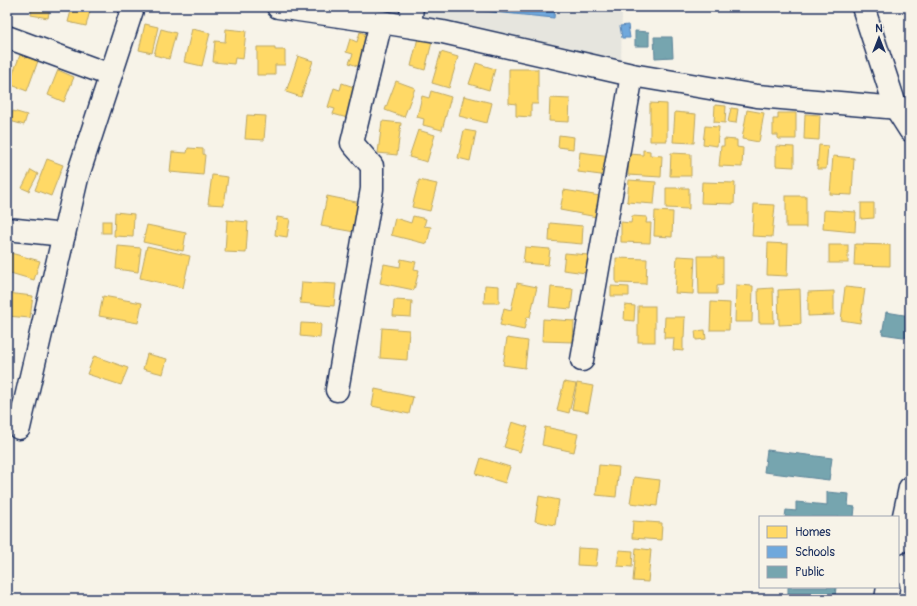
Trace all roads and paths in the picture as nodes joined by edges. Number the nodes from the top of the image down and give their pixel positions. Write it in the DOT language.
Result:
graph roads {
  1 [pos="133,7"];
  2 [pos="278,7"];
  3 [pos="864,7"];
  4 [pos="411,17"];
  5 [pos="381,22"];
  6 [pos="7,37"];
  7 [pos="110,75"];
  8 [pos="632,75"];
  9 [pos="903,108"];
  10 [pos="910,130"];
  11 [pos="7,229"];
  12 [pos="64,235"];
  13 [pos="582,360"];
  14 [pos="337,390"];
  15 [pos="19,428"];
  16 [pos="910,488"];
  17 [pos="899,539"];
  18 [pos="899,544"];
  19 [pos="910,550"];
  20 [pos="888,588"];
  21 [pos="886,599"];
  1 -- 7 [label="street"];
  2 -- 5 [label="street"];
  3 -- 9 [label="street"];
  4 -- 5 [label="street"];
  4 -- 8 [label="street"];
  5 -- 14 [label="street"];
  6 -- 7 [label="street"];
  7 -- 12 [label="street"];
  8 -- 9 [label="street"];
  8 -- 13 [label="street"];
  9 -- 10 [label="street"];
  11 -- 12 [label="street"];
  12 -- 15 [label="street"];
  16 -- 17 [label="street"];
  18 -- 19 [label="street"];
  20 -- 21 [label="street"];
}
